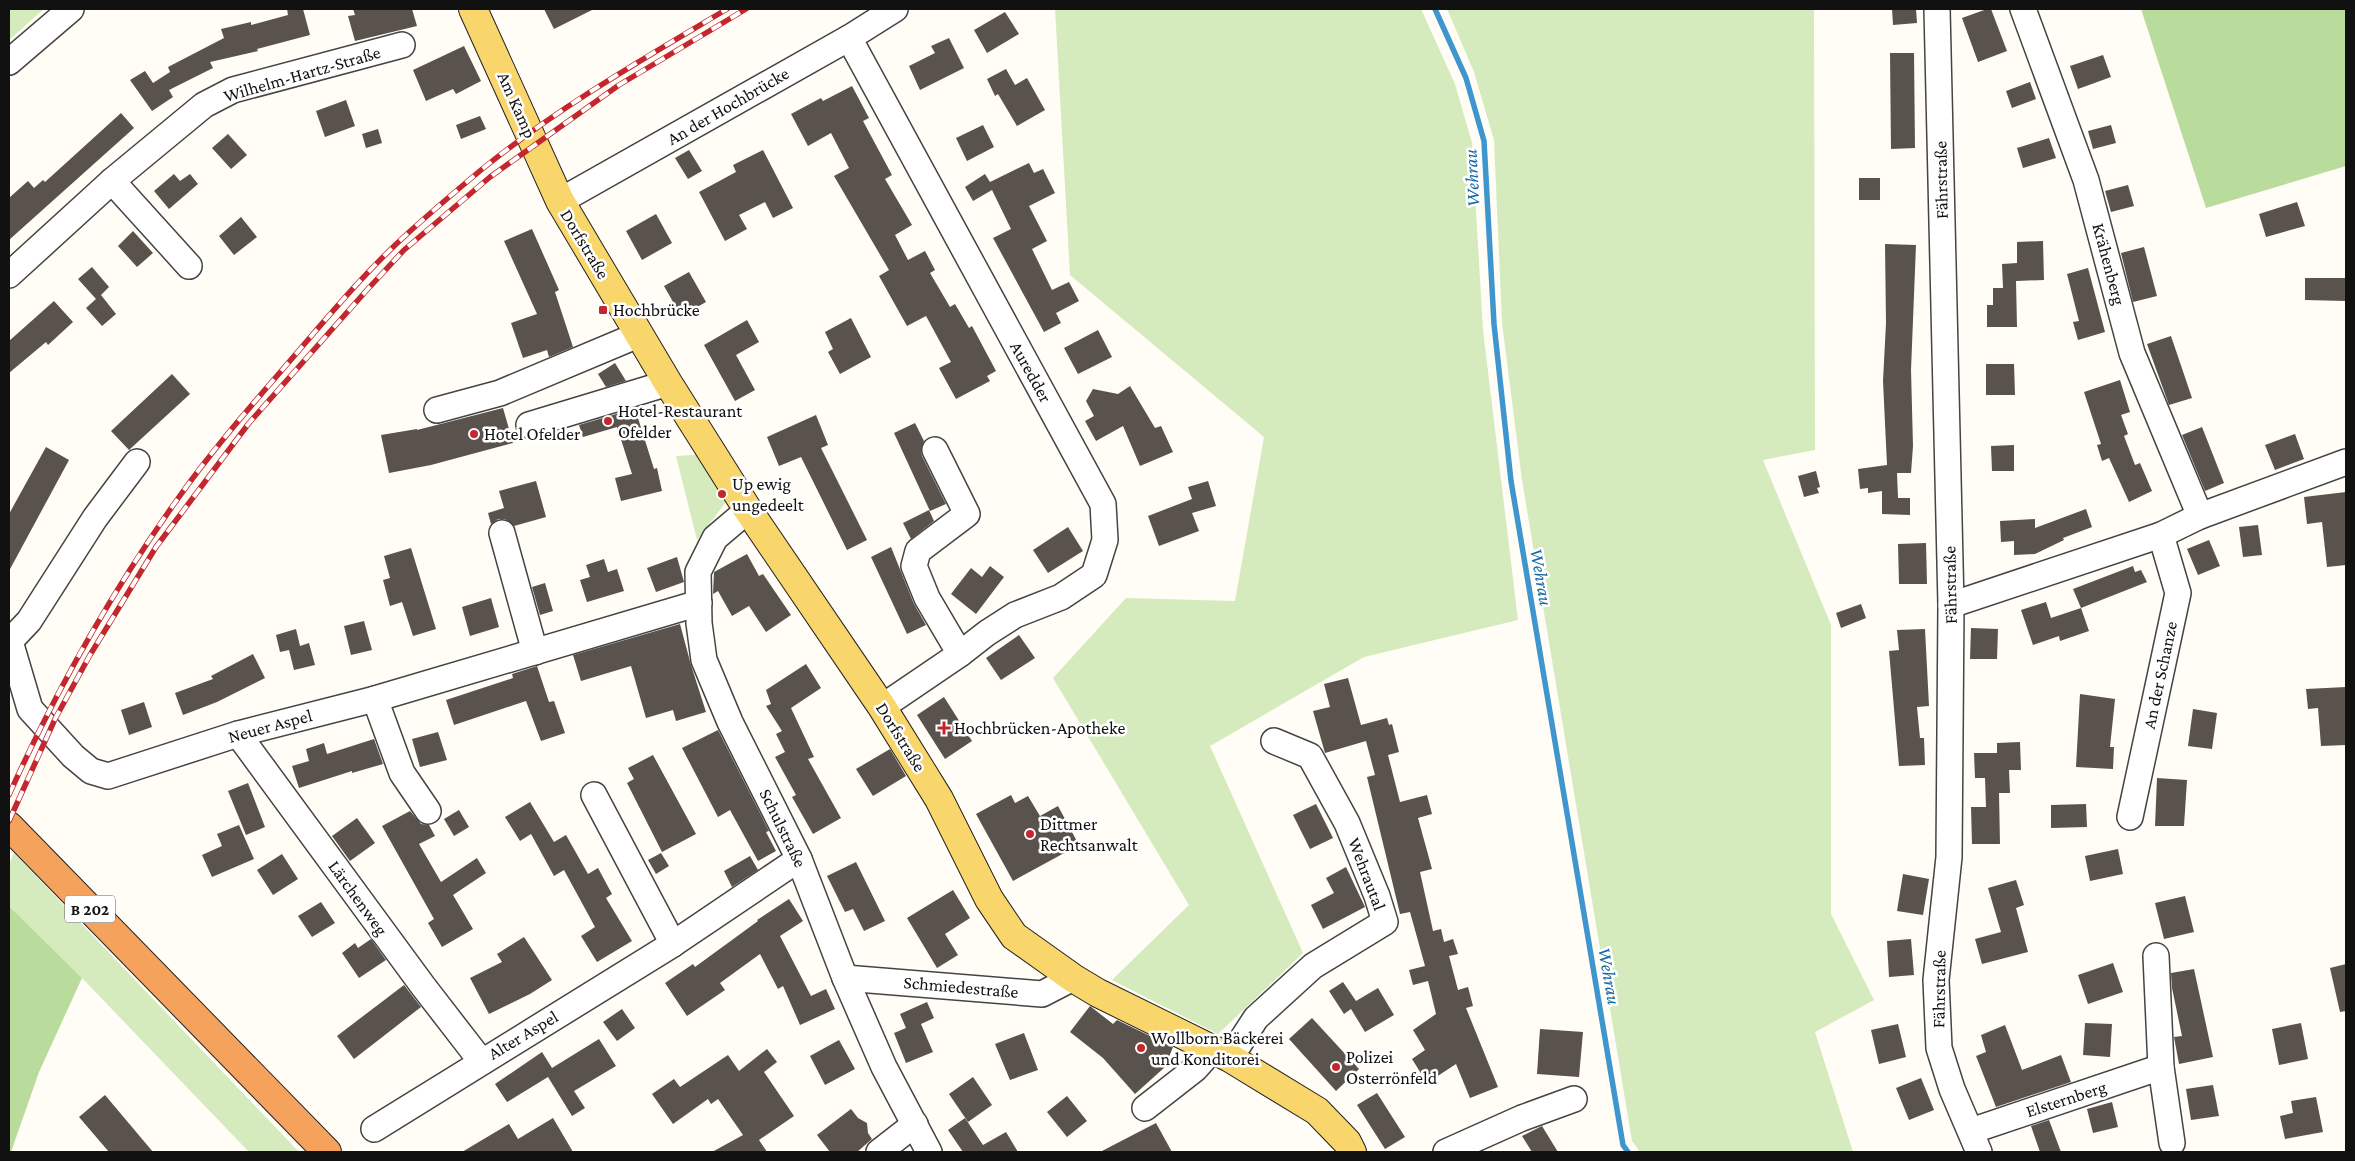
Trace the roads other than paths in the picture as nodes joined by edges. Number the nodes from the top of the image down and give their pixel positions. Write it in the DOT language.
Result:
graph roads {
  1 [pos="71,9"];
  2 [pos="473,9"];
  3 [pos="895,9"];
  4 [pos="1937,9"];
  5 [pos="2024,9"];
  6 [pos="849,38"];
  7 [pos="402,45"];
  8 [pos="9,62"];
  9 [pos="112,182"];
  10 [pos="560,201"];
  11 [pos="189,266"];
  12 [pos="9,275"];
  13 [pos="638,335"];
  14 [pos="668,383"];
  15 [pos="437,410"];
  16 [pos="529,425"];
  17 [pos="935,450"];
  18 [pos="137,462"];
  19 [pos="2346,462"];
  20 [pos="748,510"];
  21 [pos="2200,516"];
  22 [pos="502,533"];
  23 [pos="2161,535"];
  24 [pos="699,603"];
  25 [pos="1951,605"];
  26 [pos="10,640"];
  27 [pos="534,652"];
  28 [pos="960,654"];
  29 [pos="375,699"];
  30 [pos="882,707"];
  31 [pos="238,734"];
  32 [pos="1274,740"];
  33 [pos="594,795"];
  34 [pos="428,811"];
  35 [pos="2130,817"];
  36 [pos="9,826"];
  37 [pos="799,859"];
  38 [pos="673,944"];
  39 [pos="2156,956"];
  40 [pos="845,978"];
  41 [pos="1073,978"];
  42 [pos="1221,1054"];
  43 [pos="481,1061"];
  44 [pos="2161,1068"];
  45 [pos="1574,1099"];
  46 [pos="1145,1108"];
  47 [pos="915,1124"];
  48 [pos="374,1129"];
  49 [pos="1975,1141"];
  50 [pos="2172,1143"];
  51 [pos="1490,1144"];
  52 [pos="327,1152"];
  53 [pos="878,1152"];
  54 [pos="929,1152"];
  55 [pos="1352,1152"];
  56 [pos="1446,1152"];
  1 -- 8 [label="street"];
  2 -- 10 [label="main road, Am Kamp"];
  3 -- 6 [label="street, An der Hochbrücke"];
  4 -- 25 [label="street, Fährstraße"];
  5 -- 21 [label="street, Krähenberg"];
  6 -- 10 [label="street, An der Hochbrücke"];
  6 -- 28 [label="street, Auredder"];
  7 -- 9 [label="street, Wilhelm-Hartz-Straße"];
  9 -- 11 [label="street"];
  9 -- 12 [label="street, Wilhelm-Hartz-Straße"];
  10 -- 13 [label="main road, Dorfstraße"];
  13 -- 14 [label="main road, Dorfstraße"];
  13 -- 15 [label="street"];
  14 -- 16 [label="street"];
  14 -- 20 [label="main road, Dorfstraße"];
  17 -- 28 [label="street"];
  18 -- 26 [label="street"];
  19 -- 21 [label="street"];
  20 -- 24 [label="street, Schulstraße"];
  20 -- 30 [label="main road, Dorfstraße"];
  21 -- 23 [label="street"];
  22 -- 27 [label="street"];
  23 -- 25 [label="street"];
  23 -- 35 [label="street, An der Schanze"];
  24 -- 27 [label="street, Neuer Aspel"];
  24 -- 37 [label="street, Schulstraße"];
  25 -- 49 [label="street, Fährstraße"];
  26 -- 31 [label="street, Neuer Aspel"];
  27 -- 29 [label="street, Neuer Aspel"];
  28 -- 30 [label="street, Auredder"];
  29 -- 31 [label="street, Neuer Aspel"];
  29 -- 34 [label="street"];
  30 -- 41 [label="main road, Dorfstraße"];
  31 -- 43 [label="street, Lärchenweg"];
  32 -- 42 [label="street, Wehrautal"];
  33 -- 38 [label="street"];
  36 -- 52 [label="highway, B 202"];
  37 -- 38 [label="street, Alter Aspel"];
  37 -- 40 [label="street, Schulstraße"];
  38 -- 43 [label="street, Alter Aspel"];
  39 -- 44 [label="street"];
  40 -- 41 [label="street, Schmiedestraße"];
  40 -- 47 [label="street, Schulstraße"];
  41 -- 42 [label="main road, Dorfstraße"];
  42 -- 46 [label="street"];
  42 -- 55 [label="main road, Dorfstraße"];
  43 -- 48 [label="street, Alter Aspel"];
  44 -- 49 [label="street, Elsternberg"];
  44 -- 50 [label="street"];
  45 -- 51 [label="street"];
  47 -- 53 [label="street"];
  47 -- 54 [label="street, Schulstraße"];
  51 -- 56 [label="street"];
}
